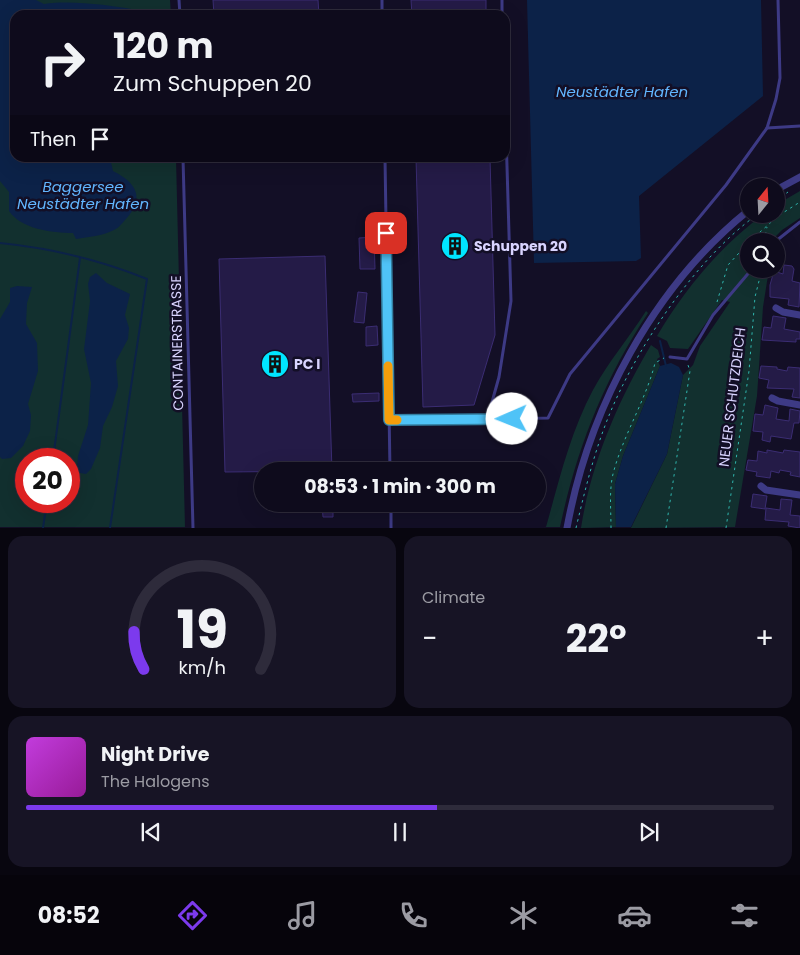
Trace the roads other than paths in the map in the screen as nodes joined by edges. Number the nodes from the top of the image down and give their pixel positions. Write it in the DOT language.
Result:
graph roads {
  1 [pos="778,0"];
  2 [pos="800,126"];
  3 [pos="767,128"];
  4 [pos="184,162"];
  5 [pos="385,162"];
  6 [pos="507,162"];
  7 [pos="800,177"];
  8 [pos="785,185"];
  9 [pos="740,218"];
  10 [pos="800,222"];
  11 [pos="785,234"];
  12 [pos="744,278"];
  13 [pos="776,308"];
  14 [pos="800,314"];
  15 [pos="670,357"];
  16 [pos="772,398"];
  17 [pos="800,405"];
  18 [pos="389,420"];
  19 [pos="487,420"];
  20 [pos="390,462"];
  21 [pos="761,486"];
  22 [pos="800,495"];
  23 [pos="391,512"];
  24 [pos="193,528"];
  25 [pos="391,528"];
  26 [pos="567,528"];
  1 -- 3 [label="lane"];
  2 -- 3 [label="lane"];
  3 -- 19 [label="lane"];
  4 -- 24 [label="lane, CONTAINERSTRASSE"];
  5 -- 18 [label="lane"];
  6 -- 19 [label="lane"];
  7 -- 8 [label="street"];
  9 -- 26 [label="street"];
  10 -- 11 [label="lane"];
  12 -- 15 [label="lane"];
  13 -- 14 [label="street"];
  16 -- 17 [label="street"];
  18 -- 19 [label="lane"];
  18 -- 20 [label="lane"];
  21 -- 22 [label="street"];
  23 -- 25 [label="lane"];
}
